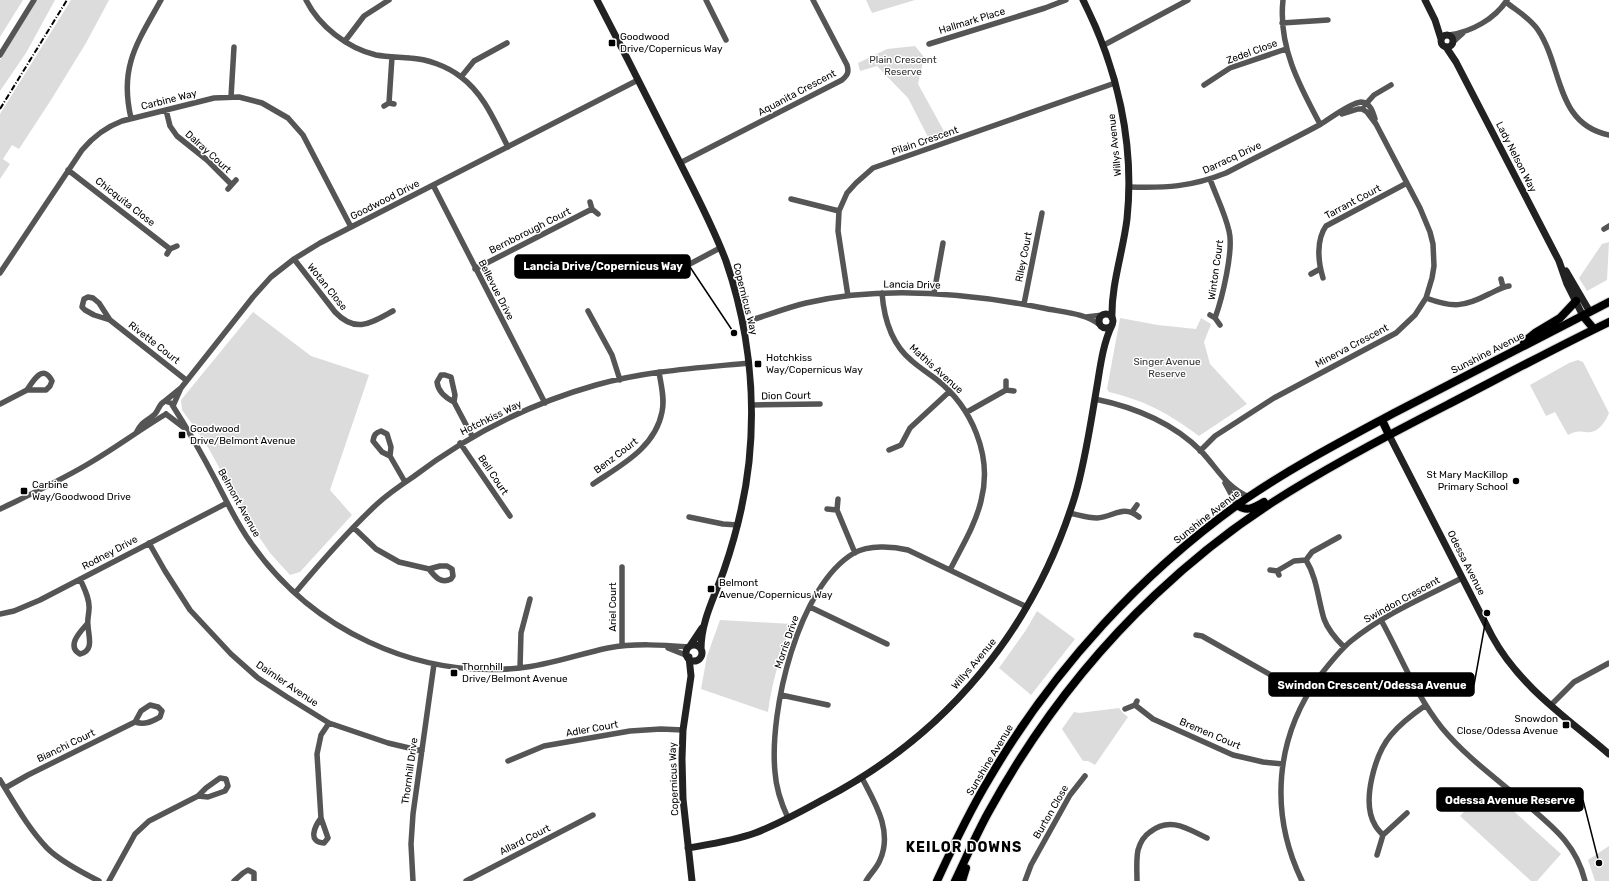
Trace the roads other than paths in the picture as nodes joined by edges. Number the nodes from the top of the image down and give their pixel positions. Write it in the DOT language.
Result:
graph roads {
  1 [pos="34,0"];
  2 [pos="160,0"];
  3 [pos="306,0"];
  4 [pos="389,0"];
  5 [pos="597,0"];
  6 [pos="706,0"];
  7 [pos="813,0"];
  8 [pos="1066,0"];
  9 [pos="1083,0"];
  10 [pos="1188,0"];
  11 [pos="1283,0"];
  12 [pos="1425,0"];
  13 [pos="1506,1"];
  14 [pos="1328,20"];
  15 [pos="1435,20"];
  16 [pos="1282,23"];
  17 [pos="1465,32"];
  18 [pos="1449,35"];
  19 [pos="1441,39"];
  20 [pos="726,40"];
  21 [pos="344,41"];
  22 [pos="507,43"];
  23 [pos="1453,43"];
  24 [pos="929,44"];
  25 [pos="1104,45"];
  26 [pos="234,47"];
  27 [pos="1446,48"];
  28 [pos="1286,49"];
  29 [pos="0,56"];
  30 [pos="392,57"];
  31 [pos="1456,62"];
  32 [pos="461,77"];
  33 [pos="638,80"];
  34 [pos="1115,83"];
  35 [pos="1204,85"];
  36 [pos="1391,85"];
  37 [pos="231,97"];
  38 [pos="1366,103"];
  39 [pos="389,104"];
  40 [pos="1362,109"];
  41 [pos="166,110"];
  42 [pos="1335,116"];
  43 [pos="130,118"];
  44 [pos="1320,124"];
  45 [pos="1376,124"];
  46 [pos="1609,135"];
  47 [pos="508,147"];
  48 [pos="680,163"];
  49 [pos="68,170"];
  50 [pos="1210,179"];
  51 [pos="236,180"];
  52 [pos="1407,183"];
  53 [pos="433,184"];
  54 [pos="1129,187"];
  55 [pos="791,199"];
  56 [pos="590,202"];
  57 [pos="592,209"];
  58 [pos="839,211"];
  59 [pos="1042,213"];
  60 [pos="598,214"];
  61 [pos="351,227"];
  62 [pos="943,243"];
  63 [pos="177,246"];
  64 [pos="720,248"];
  65 [pos="170,249"];
  66 [pos="167,254"];
  67 [pos="294,259"];
  68 [pos="1559,261"];
  69 [pos="475,269"];
  70 [pos="1320,270"];
  71 [pos="0,273"];
  72 [pos="1311,274"];
  73 [pos="669,275"];
  74 [pos="1323,278"];
  75 [pos="1501,279"];
  76 [pos="1510,286"];
  77 [pos="1503,287"];
  78 [pos="882,293"];
  79 [pos="934,293"];
  80 [pos="1114,293"];
  81 [pos="848,296"];
  82 [pos="1426,298"];
  83 [pos="1576,301"];
  84 [pos="1609,302"];
  85 [pos="1024,304"];
  86 [pos="393,311"];
  87 [pos="588,311"];
  88 [pos="1103,314"];
  89 [pos="1586,314"];
  90 [pos="1084,317"];
  91 [pos="110,320"];
  92 [pos="1112,322"];
  93 [pos="1609,322"];
  94 [pos="742,323"];
  95 [pos="1220,325"];
  96 [pos="1101,326"];
  97 [pos="1595,329"];
  98 [pos="1104,347"];
  99 [pos="1510,354"];
  100 [pos="748,363"];
  101 [pos="659,372"];
  102 [pos="186,380"];
  103 [pos="620,380"];
  104 [pos="1006,381"];
  105 [pos="181,388"];
  106 [pos="27,390"];
  107 [pos="1006,390"];
  108 [pos="950,391"];
  109 [pos="1014,391"];
  110 [pos="1095,399"];
  111 [pos="165,401"];
  112 [pos="454,402"];
  113 [pos="545,403"];
  114 [pos="0,404"];
  115 [pos="820,404"];
  116 [pos="752,405"];
  117 [pos="173,407"];
  118 [pos="160,408"];
  119 [pos="967,412"];
  120 [pos="166,414"];
  121 [pos="1382,420"];
  122 [pos="185,429"];
  123 [pos="136,433"];
  124 [pos="1389,435"];
  125 [pos="472,436"];
  126 [pos="460,443"];
  127 [pos="889,450"];
  128 [pos="1200,451"];
  129 [pos="390,456"];
  130 [pos="1222,478"];
  131 [pos="1309,479"];
  132 [pos="405,482"];
  133 [pos="593,484"];
  134 [pos="1249,497"];
  135 [pos="838,499"];
  136 [pos="227,503"];
  137 [pos="1137,505"];
  138 [pos="1237,505"];
  139 [pos="828,508"];
  140 [pos="0,510"];
  141 [pos="837,510"];
  142 [pos="1132,512"];
  143 [pos="1070,513"];
  144 [pos="510,516"];
  145 [pos="688,517"];
  146 [pos="1139,517"];
  147 [pos="738,525"];
  148 [pos="354,528"];
  149 [pos="1339,537"];
  150 [pos="149,543"];
  151 [pos="855,553"];
  152 [pos="1306,560"];
  153 [pos="622,568"];
  154 [pos="429,570"];
  155 [pos="950,570"];
  156 [pos="1270,570"];
  157 [pos="1462,578"];
  158 [pos="80,579"];
  159 [pos="295,593"];
  160 [pos="530,599"];
  161 [pos="810,607"];
  162 [pos="1027,607"];
  163 [pos="0,614"];
  164 [pos="1381,620"];
  165 [pos="87,624"];
  166 [pos="704,624"];
  167 [pos="1200,634"];
  168 [pos="887,644"];
  169 [pos="622,646"];
  170 [pos="664,646"];
  171 [pos="690,646"];
  172 [pos="1344,648"];
  173 [pos="701,649"];
  174 [pos="688,657"];
  175 [pos="700,658"];
  176 [pos="1609,663"];
  177 [pos="434,664"];
  178 [pos="520,668"];
  179 [pos="691,676"];
  180 [pos="781,695"];
  181 [pos="1306,695"];
  182 [pos="828,705"];
  183 [pos="1426,705"];
  184 [pos="1551,705"];
  185 [pos="1125,709"];
  186 [pos="135,722"];
  187 [pos="329,723"];
  188 [pos="683,730"];
  189 [pos="422,751"];
  190 [pos="1609,754"];
  191 [pos="508,761"];
  192 [pos="1283,764"];
  193 [pos="1085,776"];
  194 [pos="862,778"];
  195 [pos="0,780"];
  196 [pos="5,788"];
  197 [pos="198,796"];
  198 [pos="1407,813"];
  199 [pos="593,815"];
  200 [pos="322,818"];
  201 [pos="788,818"];
  202 [pos="1383,835"];
  203 [pos="1207,838"];
  204 [pos="973,844"];
  205 [pos="688,848"];
  206 [pos="1377,855"];
  207 [pos="99,881"];
  208 [pos="109,881"];
  209 [pos="234,881"];
  210 [pos="254,881"];
  211 [pos="413,881"];
  212 [pos="466,881"];
  213 [pos="692,881"];
  214 [pos="866,881"];
  215 [pos="937,881"];
  216 [pos="955,881"];
  217 [pos="962,881"];
  218 [pos="1025,881"];
  219 [pos="1137,881"];
  220 [pos="1302,881"];
  221 [pos="1585,881"];
  1 -- 29 [label="street"];
  2 -- 43 [label="street"];
  3 -- 21 [label="street"];
  4 -- 21 [label="street"];
  5 -- 33 [label="street, Copernicus Way"];
  6 -- 20 [label="street"];
  7 -- 48 [label="street, Aquanita Crescent"];
  8 -- 24 [label="street, Hallmark Place"];
  9 -- 25 [label="street, Willys Avenue"];
  10 -- 25 [label="street"];
  11 -- 16 [label="street"];
  12 -- 15 [label="street"];
  13 -- 17 [label="street"];
  13 -- 46 [label="street"];
  14 -- 16 [label="street"];
  15 -- 18 [label="street"];
  15 -- 19 [label="street"];
  16 -- 28 [label="street"];
  17 -- 18 [label="street"];
  17 -- 23 [label="street"];
  18 -- 19 [label="street"];
  18 -- 23 [label="street"];
  19 -- 27 [label="street"];
  21 -- 30 [label="street"];
  22 -- 32 [label="street"];
  23 -- 27 [label="street"];
  23 -- 31 [label="street, Lady Nelson Way"];
  25 -- 34 [label="street, Willys Avenue"];
  26 -- 37 [label="street"];
  27 -- 31 [label="street, Lady Nelson Way"];
  28 -- 35 [label="street, Zedel Close"];
  28 -- 44 [label="street"];
  30 -- 32 [label="street"];
  30 -- 39 [label="street"];
  31 -- 68 [label="street, Lady Nelson Way"];
  32 -- 47 [label="street"];
  33 -- 47 [label="street, Goodwood Drive"];
  33 -- 48 [label="street, Copernicus Way"];
  34 -- 54 [label="street, Willys Avenue"];
  34 -- 58 [label="street, Pilain Crescent"];
  36 -- 38 [label="street, Darracq Drive"];
  37 -- 41 [label="street, Carbine Way"];
  37 -- 61 [label="street, Carbine Way"];
  38 -- 40 [label="street, Darracq Drive"];
  38 -- 42 [label="street, Darracq Drive"];
  38 -- 45 [label="street, Minerva Crescent"];
  40 -- 42 [label="street, Darracq Drive"];
  40 -- 45 [label="street, Minerva Crescent"];
  41 -- 43 [label="street, Carbine Way"];
  41 -- 51 [label="street, Dalray Court"];
  42 -- 44 [label="street, Darracq Drive"];
  43 -- 49 [label="street, Carbine Way"];
  44 -- 50 [label="street, Darracq Drive"];
  45 -- 52 [label="street, Minerva Crescent"];
  47 -- 53 [label="street, Goodwood Drive"];
  48 -- 64 [label="street, Copernicus Way"];
  49 -- 65 [label="street, Chicquita Close"];
  49 -- 71 [label="street, Carbine Way"];
  50 -- 54 [label="street, Darracq Drive"];
  50 -- 95 [label="street, Winton Court"];
  52 -- 70 [label="street, Tarrant Court"];
  52 -- 82 [label="street, Minerva Crescent"];
  53 -- 61 [label="street, Goodwood Drive"];
  53 -- 69 [label="street, Bellevue Drive"];
  54 -- 80 [label="street, Willys Avenue"];
  55 -- 58 [label="street"];
  56 -- 57 [label="street"];
  57 -- 60 [label="street"];
  57 -- 69 [label="street, Bernborough Court"];
  58 -- 81 [label="street, Pilain Crescent"];
  59 -- 85 [label="street, Riley Court"];
  61 -- 67 [label="street, Goodwood Drive"];
  62 -- 79 [label="street"];
  63 -- 65 [label="street"];
  64 -- 73 [label="street"];
  64 -- 94 [label="street, Copernicus Way"];
  65 -- 66 [label="street"];
  67 -- 86 [label="street, Wotan Close"];
  67 -- 102 [label="street, Goodwood Drive"];
  68 -- 83 [label="street, Lady Nelson Way"];
  68 -- 89 [label="street, Lady Nelson Way"];
  69 -- 113 [label="street, Bellevue Drive"];
  70 -- 72 [label="street"];
  70 -- 74 [label="street, Tarrant Court"];
  75 -- 77 [label="street"];
  76 -- 77 [label="street"];
  77 -- 82 [label="street"];
  78 -- 79 [label="street, Lancia Drive"];
  78 -- 81 [label="street, Lancia Drive"];
  78 -- 108 [label="street, Mathis Avenue"];
  79 -- 85 [label="street, Lancia Drive"];
  80 -- 88 [label="street, Willys Avenue"];
  80 -- 92 [label="street, Willys Avenue"];
  81 -- 94 [label="street, Lancia Drive"];
  82 -- 128 [label="street, Minerva Crescent"];
  83 -- 89 [label="street, Lady Nelson Way"];
  83 -- 99 [label="main road"];
  84 -- 89 [label="main road, Sunshine Avenue"];
  85 -- 90 [label="street, Lancia Drive"];
  87 -- 103 [label="street"];
  88 -- 90 [label="street, Lancia Drive"];
  88 -- 92 [label="street"];
  88 -- 96 [label="street"];
  89 -- 97 [label="main road"];
  89 -- 99 [label="main road, Sunshine Avenue"];
  90 -- 96 [label="street, Lancia Drive"];
  91 -- 91 [label="street, Rivette Court"];
  91 -- 102 [label="street, Rivette Court"];
  92 -- 96 [label="street"];
  92 -- 98 [label="street, Willys Avenue"];
  93 -- 97 [label="main road"];
  94 -- 100 [label="street, Copernicus Way"];
  96 -- 98 [label="street, Willys Avenue"];
  97 -- 124 [label="main road"];
  98 -- 110 [label="street, Willys Avenue"];
  99 -- 121 [label="main road, Sunshine Avenue"];
  100 -- 101 [label="street, Hotchkiss Way"];
  100 -- 116 [label="street, Copernicus Way"];
  101 -- 103 [label="street, Hotchkiss Way"];
  101 -- 133 [label="street, Benz Court"];
  102 -- 105 [label="street, Goodwood Drive"];
  103 -- 113 [label="street, Hotchkiss Way"];
  104 -- 107 [label="street"];
  105 -- 111 [label="street, Goodwood Drive"];
  105 -- 117 [label="street, Goodwood Drive"];
  106 -- 114 [label="street"];
  107 -- 109 [label="street"];
  107 -- 119 [label="street"];
  108 -- 119 [label="street, Mathis Avenue"];
  108 -- 127 [label="street"];
  110 -- 128 [label="street"];
  110 -- 143 [label="street, Willys Avenue"];
  111 -- 117 [label="street"];
  111 -- 118 [label="street"];
  112 -- 112 [label="street"];
  112 -- 125 [label="street"];
  113 -- 125 [label="street, Hotchkiss Way"];
  115 -- 116 [label="street, Dion Court"];
  116 -- 147 [label="street, Copernicus Way"];
  117 -- 120 [label="street"];
  117 -- 122 [label="street, Belmont Avenue"];
  118 -- 120 [label="street"];
  118 -- 123 [label="street"];
  119 -- 155 [label="street, Mathis Avenue"];
  120 -- 122 [label="street, Belmont Avenue"];
  120 -- 123 [label="street"];
  121 -- 124 [label="main road"];
  121 -- 134 [label="main road, Sunshine Avenue"];
  122 -- 136 [label="street, Belmont Avenue"];
  123 -- 140 [label="street"];
  124 -- 131 [label="main road"];
  124 -- 157 [label="street, Odessa Avenue"];
  125 -- 126 [label="street, Hotchkiss Way"];
  126 -- 132 [label="street, Hotchkiss Way"];
  126 -- 144 [label="street, Bell Court"];
  128 -- 130 [label="street"];
  129 -- 132 [label="street"];
  130 -- 134 [label="street"];
  130 -- 138 [label="street"];
  131 -- 138 [label="main road"];
  131 -- 204 [label="main road"];
  132 -- 148 [label="street, Hotchkiss Way"];
  134 -- 138 [label="main road, Sunshine Avenue"];
  135 -- 141 [label="street"];
  136 -- 150 [label="street, Rodney Drive"];
  136 -- 159 [label="street, Belmont Avenue"];
  137 -- 142 [label="street"];
  138 -- 215 [label="main road, Sunshine Avenue"];
  139 -- 141 [label="street"];
  141 -- 151 [label="street"];
  142 -- 143 [label="street"];
  142 -- 146 [label="street"];
  143 -- 162 [label="street, Willys Avenue"];
  145 -- 147 [label="street"];
  147 -- 166 [label="street, Copernicus Way"];
  148 -- 154 [label="street"];
  148 -- 159 [label="street, Hotchkiss Way"];
  149 -- 152 [label="street"];
  150 -- 158 [label="street, Rodney Drive"];
  150 -- 187 [label="street, Daimler Avenue"];
  151 -- 155 [label="street, Morris Drive"];
  151 -- 161 [label="street, Morris Drive"];
  152 -- 156 [label="street"];
  152 -- 172 [label="street"];
  153 -- 169 [label="street, Ariel Court"];
  155 -- 162 [label="street, Morris Drive"];
  157 -- 164 [label="street, Swindon Crescent"];
  157 -- 184 [label="street, Odessa Avenue"];
  158 -- 163 [label="street, Rodney Drive"];
  158 -- 165 [label="street"];
  159 -- 177 [label="street, Belmont Avenue"];
  160 -- 178 [label="street"];
  161 -- 168 [label="street"];
  161 -- 180 [label="street, Morris Drive"];
  162 -- 194 [label="street, Willys Avenue"];
  164 -- 172 [label="street, Swindon Crescent"];
  164 -- 183 [label="street"];
  165 -- 165 [label="street"];
  166 -- 171 [label="street, Copernicus Way"];
  166 -- 173 [label="street, Copernicus Way"];
  167 -- 181 [label="street"];
  169 -- 170 [label="street, Belmont Avenue"];
  169 -- 178 [label="street, Belmont Avenue"];
  170 -- 171 [label="street, Belmont Avenue"];
  170 -- 174 [label="street, Belmont Avenue"];
  171 -- 173 [label="street"];
  171 -- 174 [label="street"];
  172 -- 181 [label="street, Swindon Crescent"];
  173 -- 175 [label="street"];
  174 -- 175 [label="street"];
  174 -- 179 [label="street, Copernicus Way"];
  175 -- 179 [label="street, Copernicus Way"];
  176 -- 184 [label="street"];
  177 -- 178 [label="street, Belmont Avenue"];
  177 -- 189 [label="street, Thornhill Drive"];
  179 -- 188 [label="street, Copernicus Way"];
  180 -- 182 [label="street"];
  180 -- 201 [label="street, Morris Drive"];
  181 -- 192 [label="street, Swindon Crescent"];
  183 -- 202 [label="street"];
  183 -- 221 [label="street"];
  184 -- 190 [label="street, Odessa Avenue"];
  185 -- 192 [label="street, Bremen Court"];
  186 -- 186 [label="street, Bianchi Court"];
  186 -- 196 [label="street, Bianchi Court"];
  187 -- 189 [label="street, Daimler Avenue"];
  187 -- 200 [label="street"];
  188 -- 191 [label="street, Adler Court"];
  188 -- 205 [label="street, Copernicus Way"];
  189 -- 211 [label="street, Thornhill Drive"];
  192 -- 220 [label="street, Swindon Crescent"];
  193 -- 218 [label="street, Burton Close"];
  194 -- 201 [label="street, Willys Avenue"];
  194 -- 214 [label="street"];
  195 -- 196 [label="street"];
  196 -- 207 [label="street"];
  197 -- 197 [label="street"];
  197 -- 208 [label="street"];
  198 -- 202 [label="street"];
  199 -- 212 [label="street, Allard Court"];
  201 -- 205 [label="street, Willys Avenue"];
  202 -- 206 [label="street"];
  203 -- 219 [label="street"];
  204 -- 216 [label="main road"];
  204 -- 217 [label="main road"];
  205 -- 213 [label="street, Copernicus Way"];
  209 -- 210 [label="street"];
}
